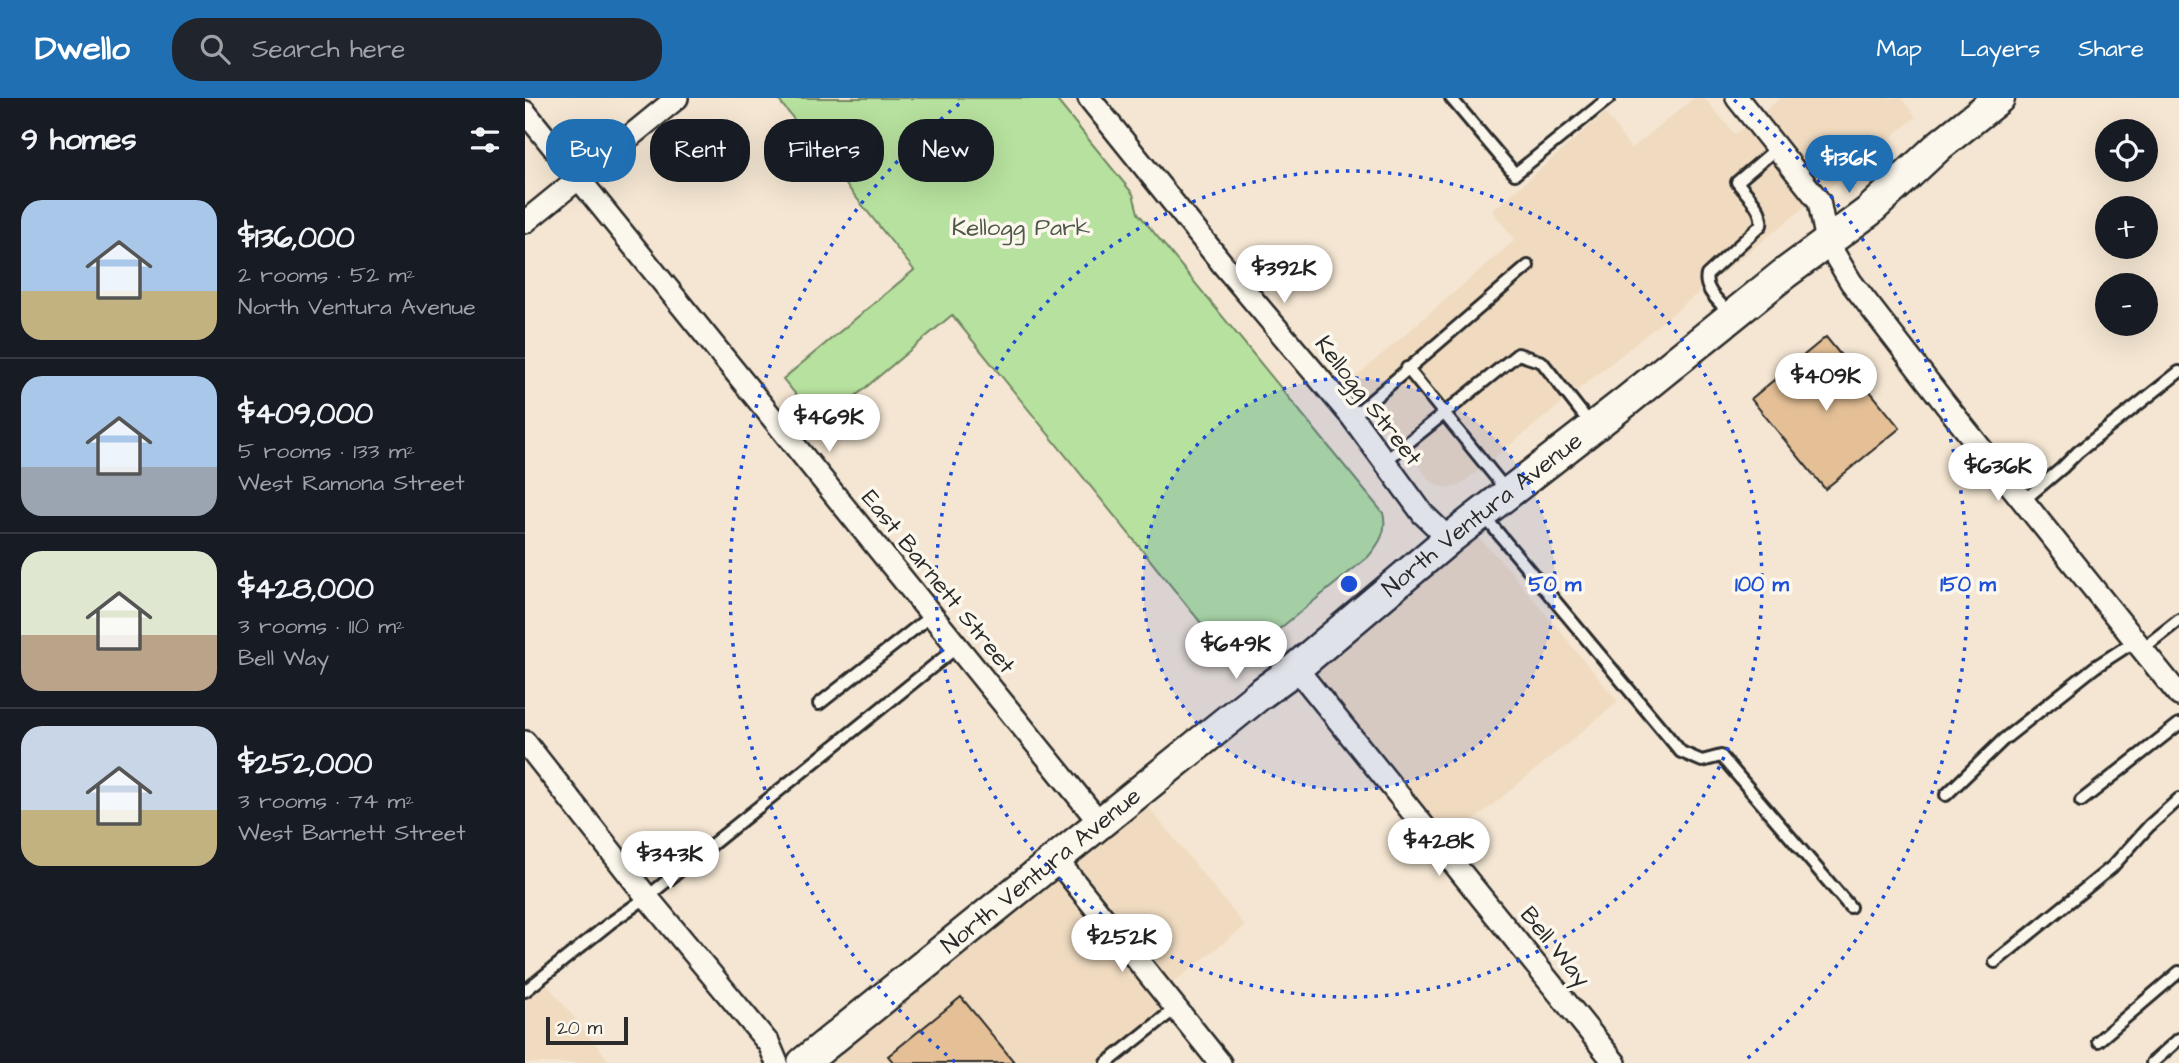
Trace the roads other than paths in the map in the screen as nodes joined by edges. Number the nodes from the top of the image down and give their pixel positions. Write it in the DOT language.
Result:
graph roads {
  1 [pos="677,98"];
  2 [pos="1089,98"];
  3 [pos="1451,98"];
  4 [pos="1609,98"];
  5 [pos="1737,98"];
  6 [pos="1999,98"];
  7 [pos="525,112"];
  8 [pos="636,131"];
  9 [pos="546,138"];
  10 [pos="1777,148"];
  11 [pos="574,182"];
  12 [pos="582,182"];
  13 [pos="525,222"];
  14 [pos="1827,242"];
  15 [pos="1528,267"];
  16 [pos="1732,317"];
  17 [pos="1407,368"];
  18 [pos="2179,372"];
  19 [pos="1443,413"];
  20 [pos="1352,417"];
  21 [pos="1593,426"];
  22 [pos="1384,463"];
  23 [pos="1509,493"];
  24 [pos="2023,501"];
  25 [pos="1482,514"];
  26 [pos="1449,539"];
  27 [pos="932,615"];
  28 [pos="2179,620"];
  29 [pos="2138,645"];
  30 [pos="957,647"];
  31 [pos="1296,668"];
  32 [pos="2179,695"];
  33 [pos="819,704"];
  34 [pos="2179,724"];
  35 [pos="525,742"];
  36 [pos="1946,795"];
  37 [pos="2179,799"];
  38 [pos="2081,801"];
  39 [pos="1100,823"];
  40 [pos="1056,859"];
  41 [pos="647,897"];
  42 [pos="1850,907"];
  43 [pos="1995,962"];
  44 [pos="2179,972"];
  45 [pos="525,991"];
  46 [pos="1176,1008"];
  47 [pos="2179,1040"];
  48 [pos="2098,1041"];
  49 [pos="777,1063"];
  50 [pos="803,1063"];
  51 [pos="1107,1063"];
  52 [pos="1220,1063"];
  53 [pos="1615,1063"];
  54 [pos="2152,1063"];
  1 -- 8 [label="street"];
  2 -- 20 [label="street, Kellogg Street"];
  3 -- 4 [label="lane"];
  5 -- 10 [label="street"];
  6 -- 14 [label="main road, North Ventura Avenue"];
  7 -- 9 [label="street, East Barnett Street"];
  10 -- 14 [label="street"];
  10 -- 16 [label="lane"];
  11 -- 13 [label="street"];
  12 -- 27 [label="street, East Barnett Street"];
  14 -- 16 [label="main road, North Ventura Avenue"];
  14 -- 24 [label="street"];
  15 -- 17 [label="lane"];
  16 -- 21 [label="main road, North Ventura Avenue"];
  17 -- 19 [label="lane"];
  17 -- 20 [label="lane"];
  18 -- 24 [label="lane"];
  19 -- 21 [label="lane"];
  19 -- 22 [label="lane"];
  19 -- 23 [label="lane"];
  20 -- 22 [label="street, Kellogg Street"];
  21 -- 23 [label="main road, North Ventura Avenue"];
  22 -- 26 [label="street, Kellogg Street"];
  23 -- 25 [label="main road, North Ventura Avenue"];
  24 -- 29 [label="street"];
  25 -- 26 [label="main road, North Ventura Avenue"];
  25 -- 42 [label="lane"];
  26 -- 31 [label="main road, North Ventura Avenue"];
  27 -- 30 [label="street, East Barnett Street"];
  27 -- 33 [label="lane"];
  28 -- 29 [label="lane"];
  29 -- 32 [label="street"];
  29 -- 36 [label="lane"];
  30 -- 39 [label="street, East Barnett Street"];
  30 -- 41 [label="lane"];
  31 -- 39 [label="main road, North Ventura Avenue"];
  31 -- 53 [label="street, Bell Way"];
  34 -- 38 [label="lane"];
  35 -- 41 [label="street"];
  37 -- 43 [label="lane"];
  39 -- 40 [label="main road, North Ventura Avenue"];
  40 -- 46 [label="street"];
  40 -- 50 [label="main road, North Ventura Avenue"];
  41 -- 45 [label="lane"];
  41 -- 49 [label="street"];
  44 -- 48 [label="lane"];
  46 -- 51 [label="lane"];
  46 -- 52 [label="street"];
  47 -- 54 [label="lane"];
}
